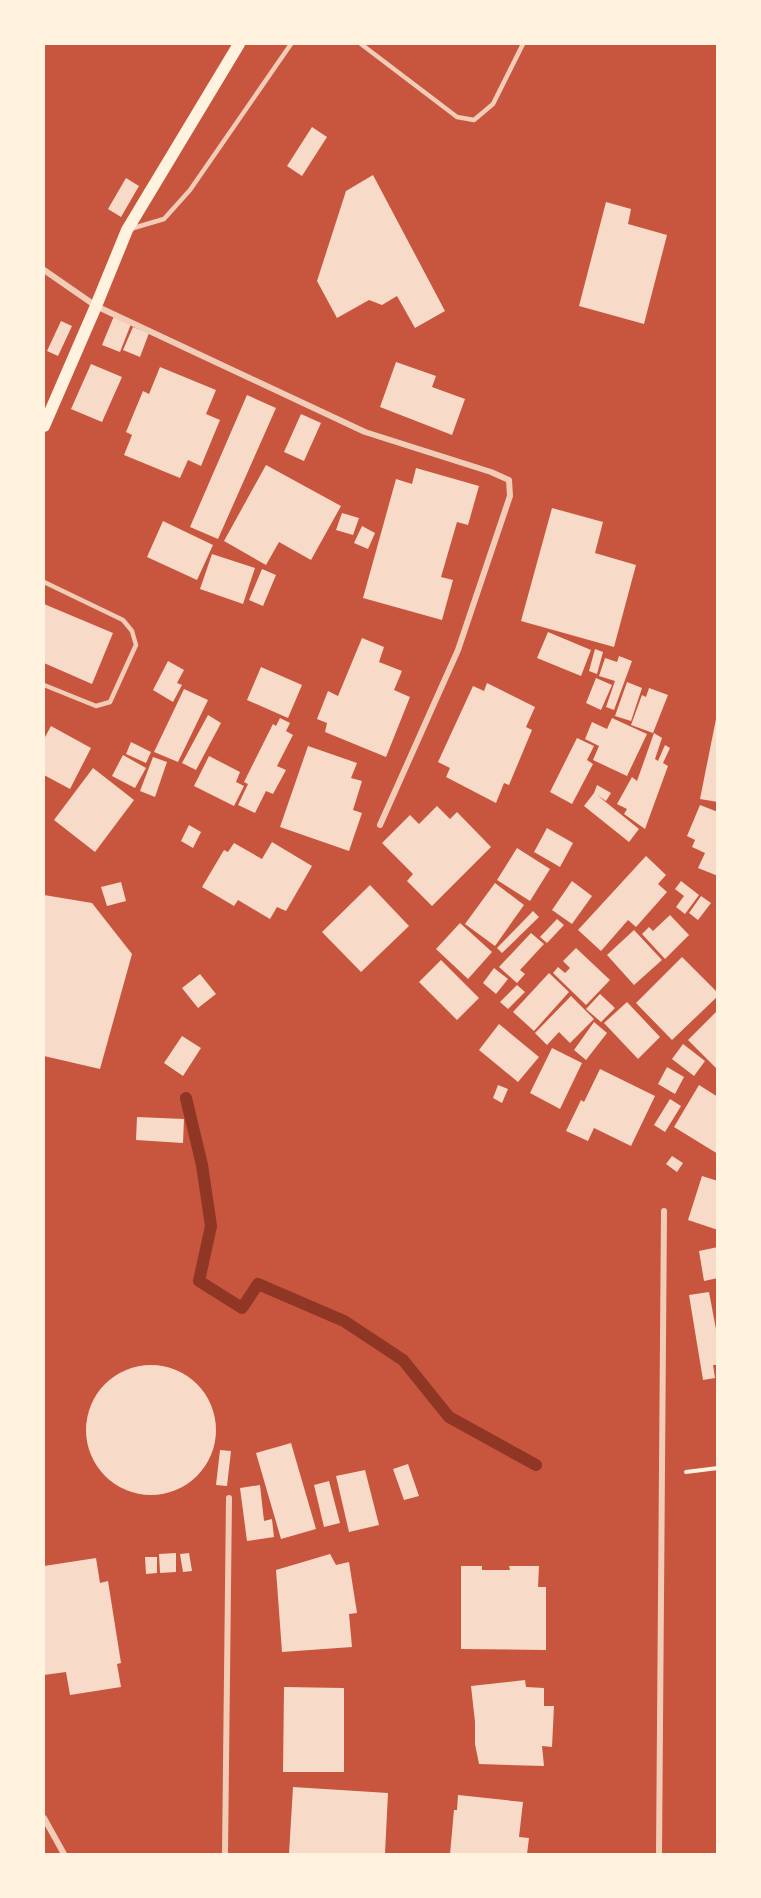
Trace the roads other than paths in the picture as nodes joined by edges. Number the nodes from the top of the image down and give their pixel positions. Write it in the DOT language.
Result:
graph roads {
  1 [pos="239,44"];
  2 [pos="291,44"];
  3 [pos="364,44"];
  4 [pos="523,44"];
  5 [pos="127,230"];
  6 [pos="44,270"];
  7 [pos="96,306"];
  8 [pos="44,426"];
  9 [pos="44,582"];
  10 [pos="44,685"];
  11 [pos="380,825"];
  12 [pos="664,1211"];
  13 [pos="229,1498"];
  14 [pos="44,1818"];
  15 [pos="64,1854"];
  16 [pos="225,1854"];
  17 [pos="659,1854"];
  1 -- 5 [label="main road"];
  2 -- 5 [label="lane"];
  3 -- 4 [label="lane"];
  5 -- 7 [label="main road"];
  6 -- 7 [label="street"];
  7 -- 8 [label="main road"];
  7 -- 11 [label="street"];
  9 -- 10 [label="lane"];
  12 -- 17 [label="street"];
  13 -- 16 [label="street"];
  14 -- 15 [label="street"];
}
